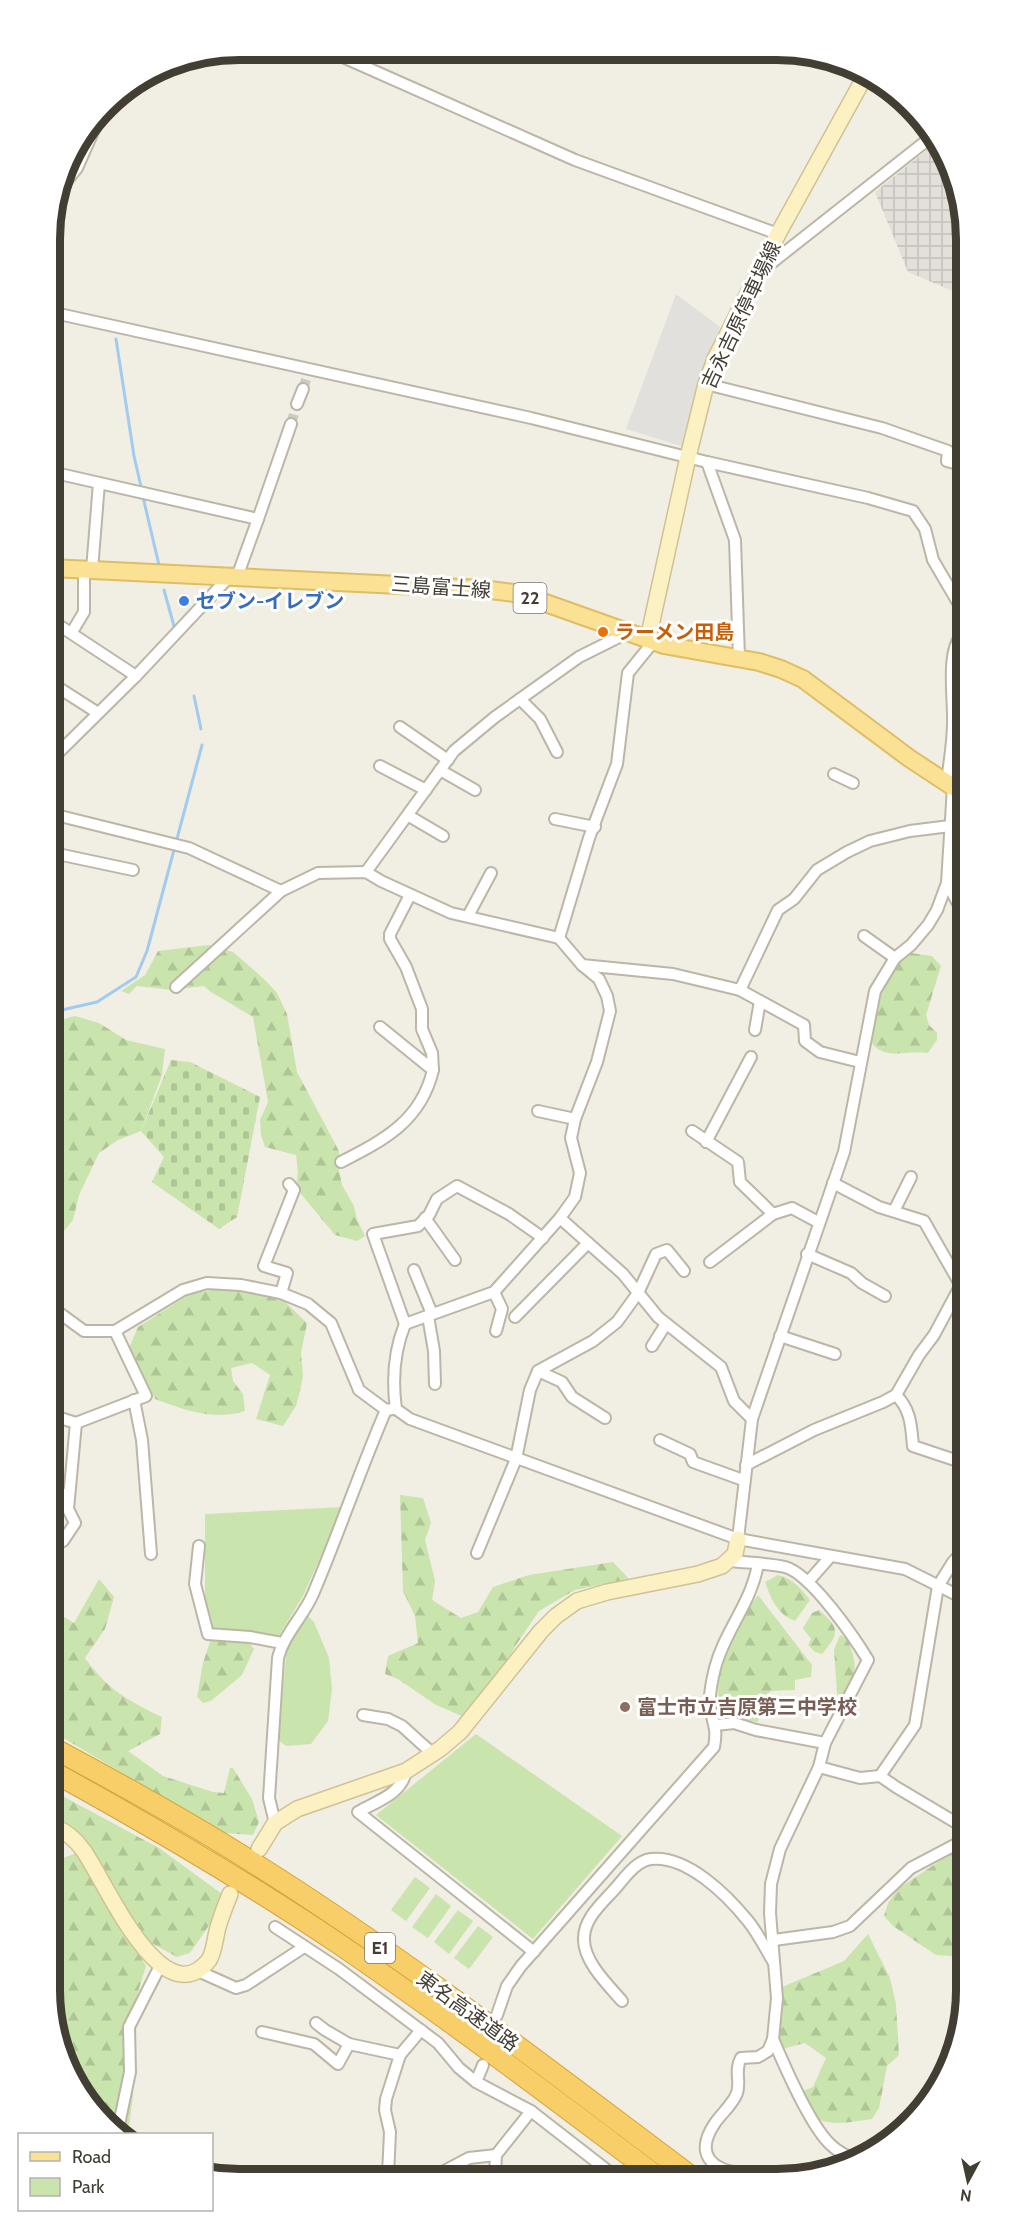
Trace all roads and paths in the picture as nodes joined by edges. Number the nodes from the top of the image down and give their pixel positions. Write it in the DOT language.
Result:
graph roads {
  1 [pos="350,60"];
  2 [pos="862,82"];
  3 [pos="926,141"];
  4 [pos="88,144"];
  5 [pos="74,172"];
  6 [pos="778,234"];
  7 [pos="760,273"];
  8 [pos="60,314"];
  9 [pos="706,384"];
  10 [pos="303,389"];
  11 [pos="297,404"];
  12 [pos="291,424"];
  13 [pos="688,457"];
  14 [pos="707,462"];
  15 [pos="956,464"];
  16 [pos="60,474"];
  17 [pos="99,483"];
  18 [pos="258,519"];
  19 [pos="60,568"];
  20 [pos="88,570"];
  21 [pos="233,577"];
  22 [pos="956,599"];
  23 [pos="60,625"];
  24 [pos="72,632"];
  25 [pos="630,632"];
  26 [pos="651,640"];
  27 [pos="956,649"];
  28 [pos="739,658"];
  29 [pos="956,674"];
  30 [pos="136,676"];
  31 [pos="60,689"];
  32 [pos="956,691"];
  33 [pos="520,699"];
  34 [pos="98,713"];
  35 [pos="400,727"];
  36 [pos="60,751"];
  37 [pos="557,752"];
  38 [pos="448,760"];
  39 [pos="380,766"];
  40 [pos="440,770"];
  41 [pos="834,774"];
  42 [pos="853,783"];
  43 [pos="954,787"];
  44 [pos="426,790"];
  45 [pos="475,790"];
  46 [pos="60,815"];
  47 [pos="409,816"];
  48 [pos="555,819"];
  49 [pos="950,825"];
  50 [pos="595,827"];
  51 [pos="443,836"];
  52 [pos="60,855"];
  53 [pos="132,870"];
  54 [pos="366,872"];
  55 [pos="491,873"];
  56 [pos="954,889"];
  57 [pos="281,891"];
  58 [pos="410,894"];
  59 [pos="468,916"];
  60 [pos="864,936"];
  61 [pos="559,938"];
  62 [pos="895,958"];
  63 [pos="582,965"];
  64 [pos="176,987"];
  65 [pos="740,990"];
  66 [pos="760,1001"];
  67 [pos="380,1027"];
  68 [pos="755,1029"];
  69 [pos="751,1057"];
  70 [pos="860,1062"];
  71 [pos="433,1070"];
  72 [pos="538,1111"];
  73 [pos="575,1119"];
  74 [pos="692,1131"];
  75 [pos="706,1142"];
  76 [pos="340,1162"];
  77 [pos="911,1177"];
  78 [pos="832,1183"];
  79 [pos="289,1184"];
  80 [pos="894,1212"];
  81 [pos="773,1214"];
  82 [pos="425,1218"];
  83 [pos="560,1218"];
  84 [pos="818,1222"];
  85 [pos="543,1238"];
  86 [pos="588,1243"];
  87 [pos="807,1254"];
  88 [pos="455,1260"];
  89 [pos="710,1262"];
  90 [pos="414,1270"];
  91 [pos="684,1271"];
  92 [pos="956,1272"];
  93 [pos="494,1292"];
  94 [pos="281,1293"];
  95 [pos="638,1293"];
  96 [pos="956,1293"];
  97 [pos="885,1296"];
  98 [pos="60,1313"];
  99 [pos="430,1315"];
  100 [pos="514,1317"];
  101 [pos="405,1324"];
  102 [pos="666,1324"];
  103 [pos="114,1331"];
  104 [pos="496,1331"];
  105 [pos="780,1336"];
  106 [pos="652,1346"];
  107 [pos="835,1354"];
  108 [pos="538,1371"];
  109 [pos="435,1384"];
  110 [pos="896,1395"];
  111 [pos="134,1400"];
  112 [pos="391,1409"];
  113 [pos="60,1418"];
  114 [pos="605,1418"];
  115 [pos="752,1419"];
  116 [pos="76,1423"];
  117 [pos="660,1440"];
  118 [pos="516,1458"];
  119 [pos="956,1460"];
  120 [pos="746,1466"];
  121 [pos="743,1480"];
  122 [pos="60,1493"];
  123 [pos="69,1495"];
  124 [pos="738,1539"];
  125 [pos="60,1543"];
  126 [pos="199,1546"];
  127 [pos="477,1553"];
  128 [pos="151,1554"];
  129 [pos="830,1557"];
  130 [pos="956,1558"];
  131 [pos="729,1561"];
  132 [pos="758,1564"];
  133 [pos="808,1582"];
  134 [pos="938,1586"];
  135 [pos="956,1595"];
  136 [pos="282,1643"];
  137 [pos="363,1715"];
  138 [pos="716,1725"];
  139 [pos="825,1743"];
  140 [pos="60,1752"];
  141 [pos="433,1754"];
  142 [pos="819,1767"];
  143 [pos="406,1771"];
  144 [pos="60,1776"];
  145 [pos="880,1776"];
  146 [pos="275,1823"];
  147 [pos="956,1823"];
  148 [pos="60,1830"];
  149 [pos="956,1844"];
  150 [pos="259,1849"];
  151 [pos="230,1894"];
  152 [pos="275,1927"];
  153 [pos="774,1941"];
  154 [pos="304,1947"];
  155 [pos="534,1952"];
  156 [pos="774,1964"];
  157 [pos="160,1966"];
  158 [pos="198,1971"];
  159 [pos="622,2001"];
  160 [pos="497,2015"];
  161 [pos="316,2023"];
  162 [pos="421,2030"];
  163 [pos="262,2032"];
  164 [pos="773,2039"];
  165 [pos="349,2044"];
  166 [pos="400,2055"];
  167 [pos="483,2065"];
  168 [pos="476,2082"];
  169 [pos="531,2111"];
  170 [pos="119,2123"];
  171 [pos="846,2154"];
  172 [pos="496,2155"];
  173 [pos="388,2169"];
  174 [pos="448,2169"];
  175 [pos="495,2169"];
  176 [pos="606,2169"];
  177 [pos="647,2169"];
  178 [pos="681,2169"];
  179 [pos="720,2169"];
  1 -- 6 [label="street"];
  2 -- 6 [label="street, 吉永吉原停車場線"];
  3 -- 7 [label="street"];
  4 -- 5 [label="street"];
  6 -- 7 [label="street, 吉永吉原停車場線"];
  7 -- 9 [label="street, 吉永吉原停車場線"];
  8 -- 13 [label="street"];
  9 -- 13 [label="street, 吉永吉原停車場線"];
  9 -- 15 [label="street"];
  10 -- 11 [label="street"];
  12 -- 18 [label="street"];
  13 -- 14 [label="street"];
  13 -- 26 [label="street, 吉永吉原停車場線"];
  14 -- 22 [label="street"];
  14 -- 28 [label="street"];
  16 -- 17 [label="street"];
  17 -- 18 [label="street"];
  17 -- 20 [label="street"];
  18 -- 21 [label="street"];
  19 -- 20 [label="main road, 三島富士線 / 22"];
  20 -- 21 [label="main road, 三島富士線 / 22"];
  20 -- 24 [label="street"];
  21 -- 25 [label="main road, 三島富士線 / 22"];
  21 -- 30 [label="street"];
  23 -- 24 [label="street"];
  24 -- 30 [label="street"];
  25 -- 26 [label="main road, 三島富士線 / 22"];
  25 -- 33 [label="street"];
  26 -- 28 [label="main road, 三島富士線 / 22"];
  26 -- 50 [label="street"];
  27 -- 29 [label="street"];
  28 -- 43 [label="main road, 三島富士線 / 22"];
  30 -- 34 [label="street"];
  31 -- 34 [label="street"];
  32 -- 43 [label="street"];
  33 -- 37 [label="street"];
  33 -- 38 [label="street"];
  34 -- 36 [label="street"];
  35 -- 38 [label="street"];
  38 -- 40 [label="street"];
  39 -- 44 [label="street"];
  40 -- 44 [label="street"];
  40 -- 45 [label="street"];
  41 -- 42 [label="street"];
  43 -- 49 [label="street"];
  44 -- 47 [label="street"];
  46 -- 57 [label="street"];
  47 -- 51 [label="street"];
  47 -- 54 [label="street"];
  48 -- 50 [label="street"];
  49 -- 56 [label="street"];
  49 -- 65 [label="street"];
  50 -- 61 [label="street"];
  52 -- 53 [label="street"];
  54 -- 57 [label="street"];
  54 -- 58 [label="street"];
  55 -- 59 [label="street"];
  56 -- 62 [label="street"];
  57 -- 64 [label="street"];
  58 -- 59 [label="street"];
  58 -- 71 [label="street"];
  59 -- 61 [label="street"];
  60 -- 62 [label="street"];
  61 -- 63 [label="street"];
  62 -- 70 [label="street"];
  63 -- 65 [label="street"];
  63 -- 73 [label="street"];
  65 -- 66 [label="street"];
  66 -- 68 [label="street"];
  66 -- 70 [label="street"];
  67 -- 71 [label="street"];
  69 -- 75 [label="street"];
  70 -- 78 [label="street"];
  71 -- 76 [label="street"];
  72 -- 73 [label="street"];
  73 -- 83 [label="street"];
  74 -- 75 [label="street"];
  75 -- 81 [label="street"];
  77 -- 80 [label="street"];
  78 -- 80 [label="street"];
  78 -- 84 [label="street"];
  79 -- 94 [label="street"];
  80 -- 92 [label="street"];
  81 -- 84 [label="street"];
  81 -- 89 [label="street"];
  82 -- 85 [label="street"];
  82 -- 88 [label="street"];
  82 -- 101 [label="street"];
  83 -- 85 [label="street"];
  83 -- 86 [label="street"];
  84 -- 87 [label="street"];
  85 -- 93 [label="street"];
  86 -- 95 [label="street"];
  86 -- 100 [label="street"];
  87 -- 97 [label="street"];
  87 -- 105 [label="street"];
  90 -- 99 [label="street"];
  91 -- 95 [label="street"];
  93 -- 99 [label="street"];
  93 -- 104 [label="street"];
  94 -- 103 [label="street"];
  94 -- 112 [label="street"];
  95 -- 102 [label="street"];
  95 -- 108 [label="street"];
  96 -- 110 [label="street"];
  98 -- 103 [label="street"];
  99 -- 101 [label="street"];
  99 -- 109 [label="street"];
  101 -- 112 [label="street"];
  102 -- 106 [label="street"];
  102 -- 115 [label="street"];
  103 -- 111 [label="street"];
  105 -- 107 [label="street"];
  105 -- 115 [label="street"];
  108 -- 114 [label="street"];
  108 -- 118 [label="street"];
  110 -- 119 [label="street"];
  110 -- 120 [label="street"];
  111 -- 116 [label="street"];
  111 -- 128 [label="street"];
  112 -- 118 [label="street"];
  112 -- 136 [label="street"];
  113 -- 116 [label="street"];
  115 -- 120 [label="street"];
  116 -- 123 [label="street"];
  117 -- 121 [label="street"];
  118 -- 124 [label="street"];
  118 -- 127 [label="street"];
  120 -- 121 [label="street"];
  121 -- 124 [label="street"];
  122 -- 123 [label="street"];
  123 -- 125 [label="street"];
  124 -- 129 [label="street"];
  124 -- 131 [label="street"];
  126 -- 136 [label="street"];
  129 -- 133 [label="street"];
  129 -- 134 [label="street"];
  130 -- 134 [label="street"];
  131 -- 132 [label="street"];
  131 -- 141 [label="street"];
  132 -- 133 [label="street"];
  132 -- 138 [label="street"];
  133 -- 139 [label="street"];
  134 -- 135 [label="street"];
  134 -- 145 [label="street"];
  136 -- 146 [label="street"];
  137 -- 141 [label="street"];
  138 -- 139 [label="street"];
  138 -- 155 [label="street"];
  139 -- 142 [label="street"];
  140 -- 178 [label="highway, 東名高速道路 / E1"];
  141 -- 143 [label="street"];
  142 -- 145 [label="street"];
  142 -- 153 [label="street"];
  143 -- 146 [label="street"];
  143 -- 155 [label="street"];
  144 -- 177 [label="highway, 東名高速道路 / E1"];
  145 -- 147 [label="street"];
  146 -- 150 [label="street"];
  148 -- 157 [label="street"];
  149 -- 153 [label="street"];
  151 -- 158 [label="street"];
  152 -- 154 [label="street"];
  153 -- 156 [label="street"];
  154 -- 158 [label="street"];
  154 -- 162 [label="street"];
  155 -- 160 [label="street"];
  156 -- 159 [label="street"];
  156 -- 164 [label="street"];
  157 -- 158 [label="street"];
  157 -- 170 [label="street"];
  161 -- 165 [label="street"];
  162 -- 166 [label="street"];
  162 -- 168 [label="street"];
  163 -- 165 [label="street"];
  164 -- 171 [label="street"];
  164 -- 179 [label="street"];
  165 -- 166 [label="street"];
  166 -- 173 [label="street"];
  167 -- 168 [label="street"];
  168 -- 169 [label="street"];
  169 -- 172 [label="street"];
  169 -- 176 [label="street"];
  172 -- 174 [label="street"];
  172 -- 175 [label="street"];
}
